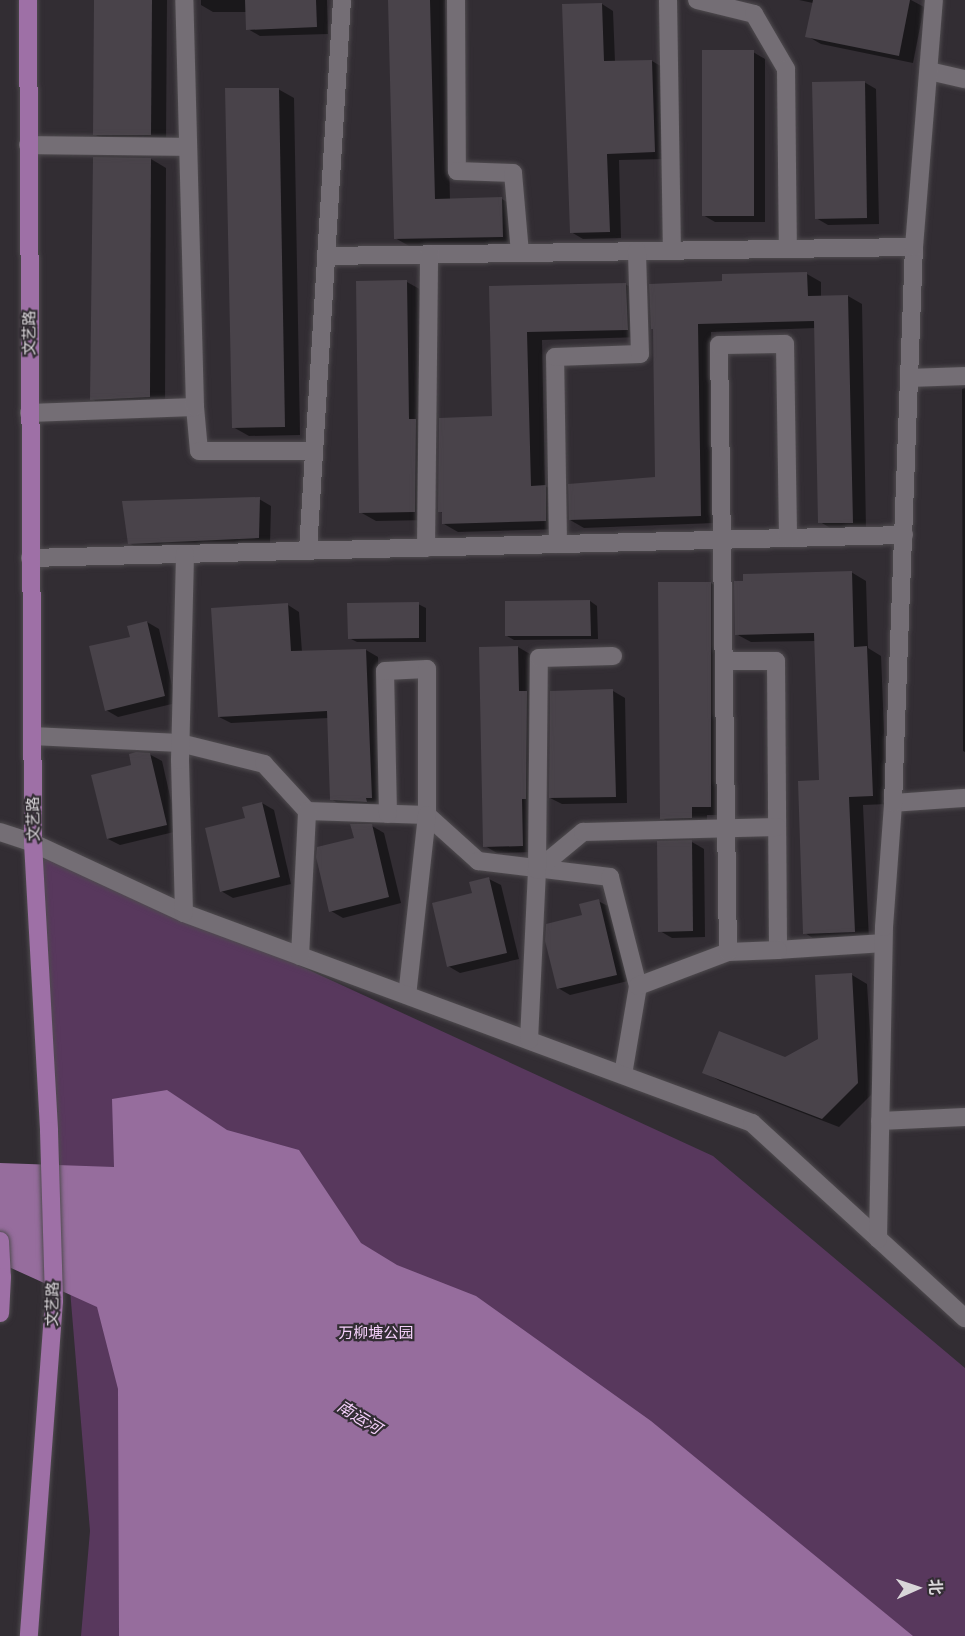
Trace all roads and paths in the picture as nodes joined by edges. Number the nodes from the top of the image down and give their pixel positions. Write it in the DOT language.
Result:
graph roads {
  1 [pos="28,0"];
  2 [pos="184,0"];
  3 [pos="342,0"];
  4 [pos="456,0"];
  5 [pos="668,0"];
  6 [pos="697,0"];
  7 [pos="934,0"];
  8 [pos="929,70"];
  9 [pos="965,79"];
  10 [pos="28,145"];
  11 [pos="188,147"];
  12 [pos="914,247"];
  13 [pos="788,249"];
  14 [pos="637,251"];
  15 [pos="672,251"];
  16 [pos="520,253"];
  17 [pos="429,254"];
  18 [pos="326,256"];
  19 [pos="965,376"];
  20 [pos="910,378"];
  21 [pos="195,407"];
  22 [pos="29,413"];
  23 [pos="314,451"];
  24 [pos="904,535"];
  25 [pos="788,538"];
  26 [pos="721,540"];
  27 [pos="558,544"];
  28 [pos="426,548"];
  29 [pos="308,550"];
  30 [pos="184,554"];
  31 [pos="30,558"];
  32 [pos="613,656"];
  33 [pos="724,661"];
  34 [pos="32,736"];
  35 [pos="180,742"];
  36 [pos="965,798"];
  37 [pos="893,803"];
  38 [pos="308,811"];
  39 [pos="388,814"];
  40 [pos="427,814"];
  41 [pos="726,827"];
  42 [pos="777,827"];
  43 [pos="0,832"];
  44 [pos="33,843"];
  45 [pos="537,870"];
  46 [pos="184,913"];
  47 [pos="883,944"];
  48 [pos="778,950"];
  49 [pos="728,952"];
  50 [pos="300,956"];
  51 [pos="638,986"];
  52 [pos="406,995"];
  53 [pos="529,1040"];
  54 [pos="623,1075"];
  55 [pos="965,1117"];
  56 [pos="880,1121"];
  57 [pos="878,1239"];
  58 [pos="0,1241"];
  59 [pos="0,1313"];
  60 [pos="965,1318"];
  61 [pos="29,1636"];
  1 -- 10 [label="main road, 文艺路"];
  2 -- 11 [label="street"];
  3 -- 18 [label="street"];
  4 -- 16 [label="street"];
  5 -- 15 [label="street"];
  6 -- 13 [label="street"];
  7 -- 8 [label="street"];
  8 -- 9 [label="street"];
  8 -- 12 [label="street"];
  10 -- 11 [label="street"];
  10 -- 22 [label="main road, 文艺路"];
  11 -- 21 [label="street"];
  12 -- 13 [label="street"];
  12 -- 20 [label="street"];
  13 -- 15 [label="street"];
  14 -- 15 [label="street"];
  14 -- 16 [label="street"];
  14 -- 27 [label="street"];
  16 -- 17 [label="street"];
  17 -- 18 [label="street"];
  17 -- 28 [label="street"];
  18 -- 23 [label="street"];
  19 -- 20 [label="street"];
  20 -- 24 [label="street"];
  21 -- 22 [label="street"];
  21 -- 23 [label="street"];
  22 -- 31 [label="main road, 文艺路"];
  23 -- 29 [label="street"];
  24 -- 25 [label="street"];
  24 -- 37 [label="street"];
  25 -- 26 [label="street"];
  25 -- 26 [label="street"];
  26 -- 27 [label="street"];
  26 -- 33 [label="street"];
  27 -- 28 [label="street"];
  28 -- 29 [label="street"];
  29 -- 30 [label="street"];
  30 -- 31 [label="street"];
  30 -- 35 [label="street"];
  31 -- 34 [label="main road, 文艺路"];
  32 -- 45 [label="street"];
  33 -- 41 [label="street"];
  33 -- 42 [label="street"];
  34 -- 35 [label="street"];
  34 -- 44 [label="main road, 文艺路"];
  35 -- 38 [label="street"];
  35 -- 46 [label="street"];
  36 -- 37 [label="street"];
  37 -- 47 [label="street"];
  38 -- 39 [label="street"];
  38 -- 50 [label="street"];
  39 -- 40 [label="street"];
  39 -- 40 [label="street"];
  40 -- 45 [label="street"];
  40 -- 52 [label="street"];
  41 -- 42 [label="street"];
  41 -- 45 [label="street"];
  41 -- 49 [label="street"];
  42 -- 48 [label="street"];
  43 -- 44 [label="street"];
  44 -- 46 [label="street"];
  44 -- 61 [label="main road, 文艺路"];
  45 -- 51 [label="street"];
  45 -- 53 [label="street"];
  46 -- 50 [label="street"];
  47 -- 48 [label="street"];
  47 -- 56 [label="street"];
  48 -- 49 [label="street"];
  49 -- 51 [label="street"];
  50 -- 52 [label="street"];
  51 -- 54 [label="street"];
  52 -- 53 [label="street"];
  53 -- 54 [label="street"];
  54 -- 57 [label="street"];
  55 -- 56 [label="street"];
  56 -- 57 [label="street"];
  57 -- 60 [label="street"];
  58 -- 59 [label="main road"];
}
